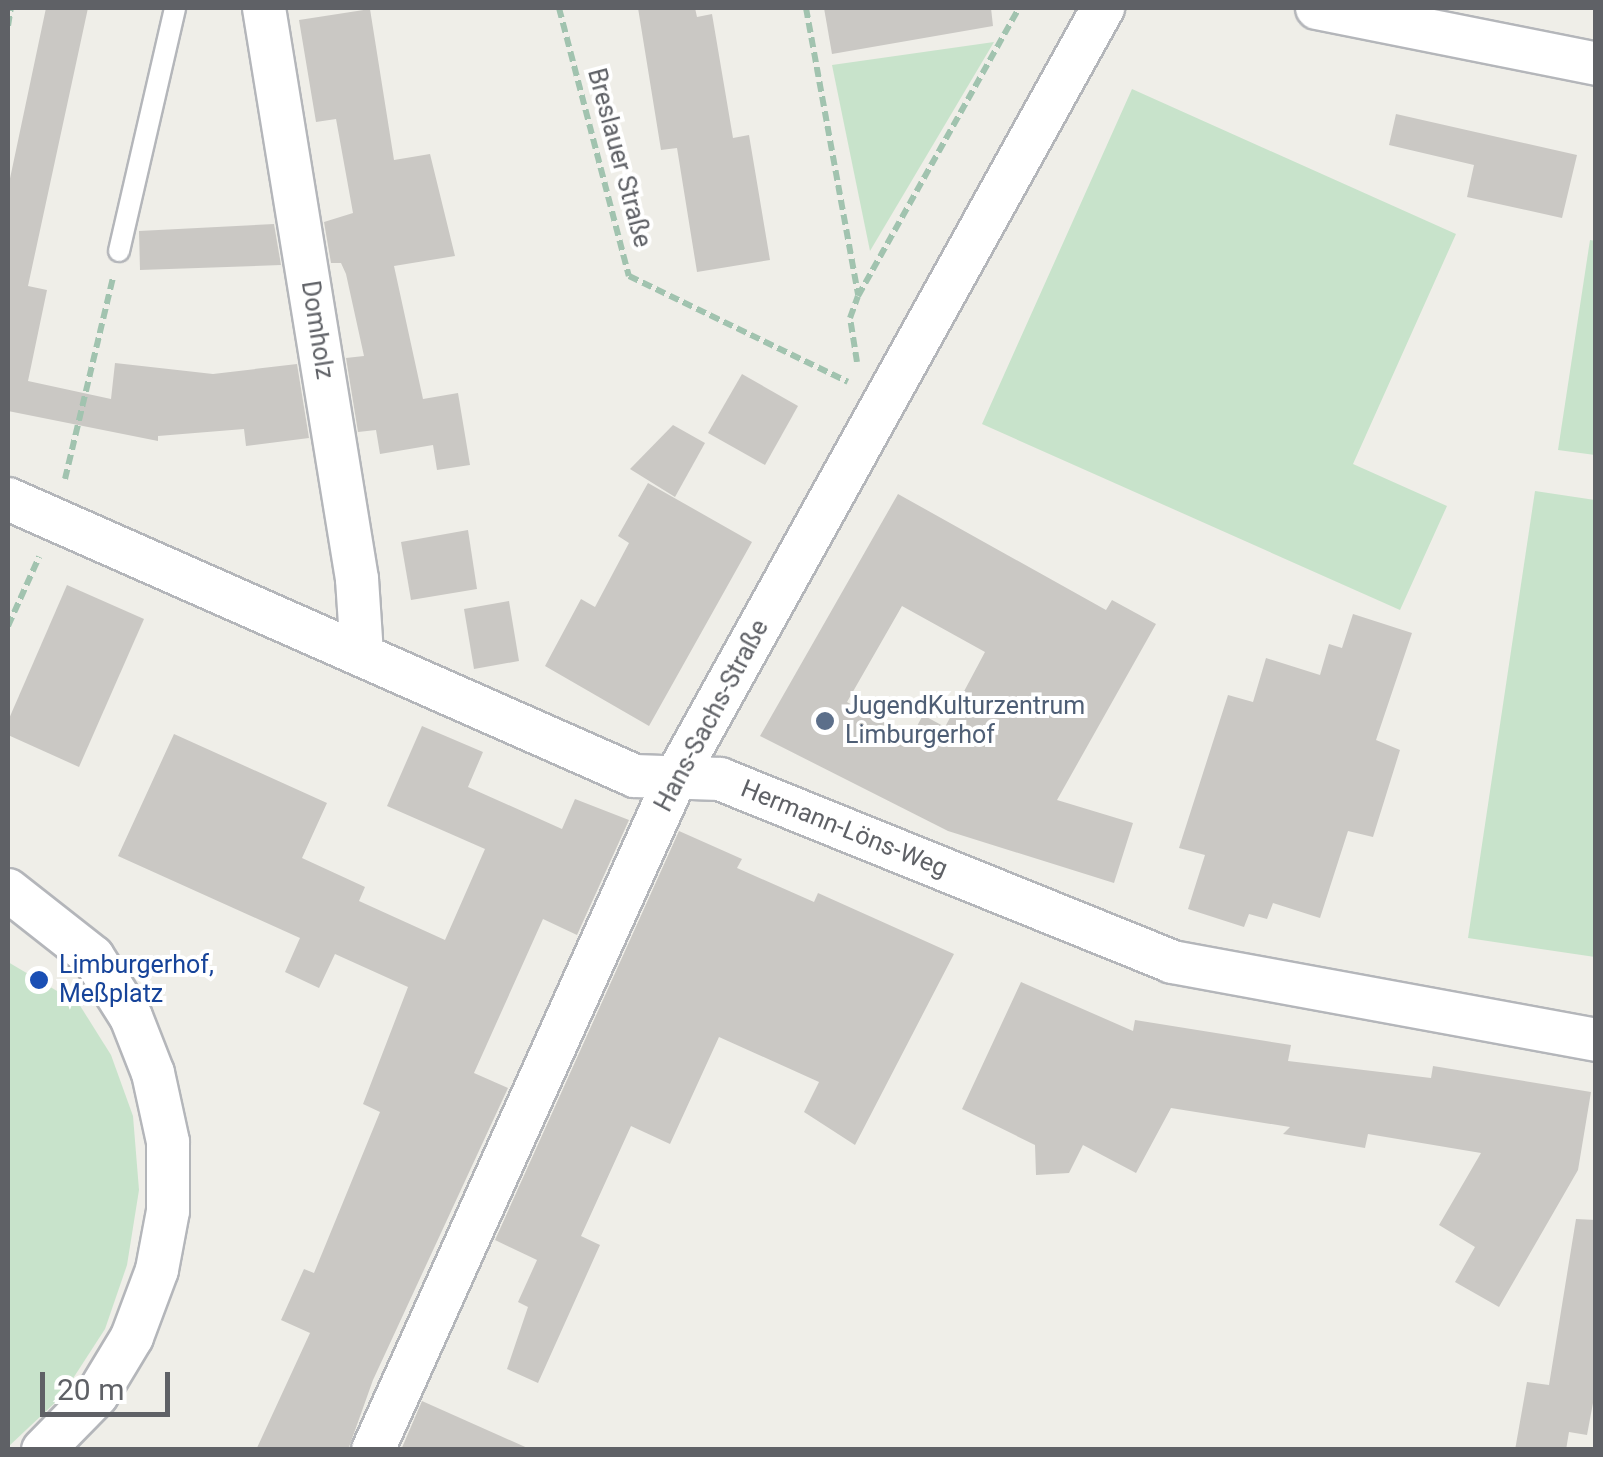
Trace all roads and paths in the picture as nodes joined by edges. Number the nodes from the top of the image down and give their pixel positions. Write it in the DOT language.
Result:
graph roads {
  1 [pos="11,8"];
  2 [pos="175,8"];
  3 [pos="264,8"];
  4 [pos="559,8"];
  5 [pos="806,8"];
  6 [pos="1019,8"];
  7 [pos="1102,8"];
  8 [pos="1318,8"];
  9 [pos="8,26"];
  10 [pos="1596,64"];
  11 [pos="119,251"];
  12 [pos="858,296"];
  13 [pos="8,499"];
  14 [pos="56,518"];
  15 [pos="8,626"];
  16 [pos="362,654"];
  17 [pos="676,777"];
  18 [pos="8,890"];
  19 [pos="1596,1040"];
  20 [pos="44,1450"];
  21 [pos="373,1450"];
  1 -- 9 [label="path"];
  2 -- 11 [label="lane"];
  3 -- 16 [label="street, Domholz"];
  4 -- 12 [label="path, Breslauer Straße"];
  5 -- 12 [label="path"];
  6 -- 12 [label="path"];
  7 -- 17 [label="street, Hans-Sachs-Straße"];
  8 -- 10 [label="street"];
  11 -- 14 [label="path"];
  13 -- 14 [label="street, Hermann-Löns-Weg"];
  14 -- 15 [label="path"];
  14 -- 16 [label="street, Hermann-Löns-Weg"];
  16 -- 17 [label="street, Hermann-Löns-Weg"];
  17 -- 19 [label="street, Hermann-Löns-Weg"];
  17 -- 21 [label="street, Hans-Sachs-Straße"];
  18 -- 20 [label="street"];
}
